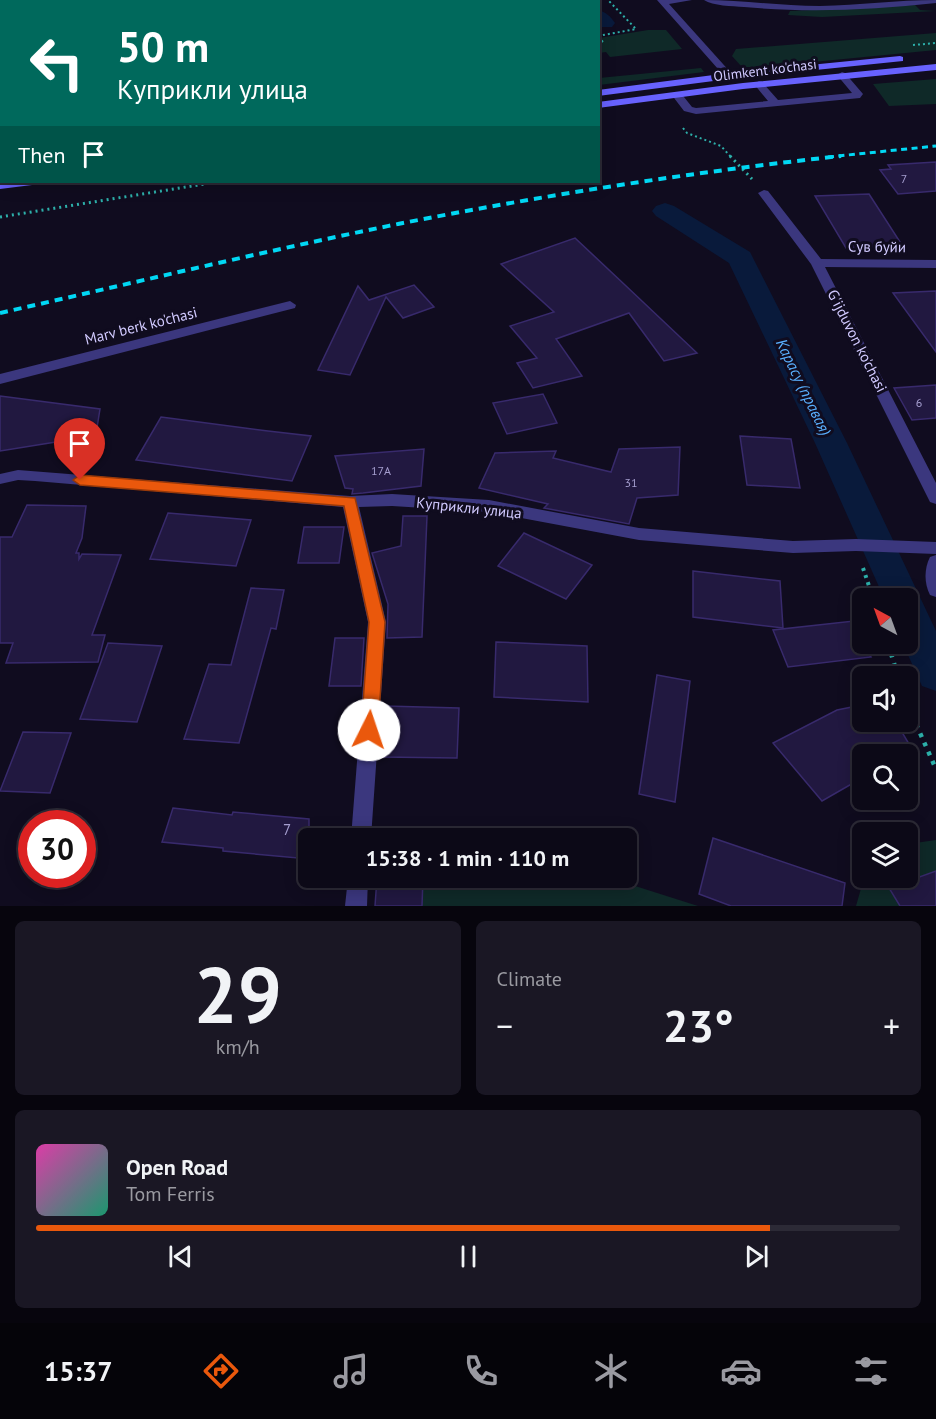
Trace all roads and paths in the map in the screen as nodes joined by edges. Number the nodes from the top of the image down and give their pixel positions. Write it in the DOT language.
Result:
graph roads {
  1 [pos="608,0"];
  2 [pos="688,0"];
  3 [pos="708,0"];
  4 [pos="936,0"];
  5 [pos="662,1"];
  6 [pos="600,37"];
  7 [pos="936,56"];
  8 [pos="936,67"];
  9 [pos="842,75"];
  10 [pos="729,76"];
  11 [pos="759,84"];
  12 [pos="600,93"];
  13 [pos="676,94"];
  14 [pos="776,104"];
  15 [pos="600,105"];
  16 [pos="680,125"];
  17 [pos="24,183"];
  18 [pos="212,183"];
  19 [pos="0,186"];
  20 [pos="764,193"];
  21 [pos="0,217"];
  22 [pos="817,263"];
  23 [pos="936,264"];
  24 [pos="290,305"];
  25 [pos="0,379"];
  26 [pos="0,479"];
  27 [pos="936,498"];
  28 [pos="350,502"];
  29 [pos="856,545"];
  30 [pos="936,548"];
  31 [pos="936,561"];
  32 [pos="870,588"];
  33 [pos="936,590"];
  34 [pos="918,728"];
  35 [pos="936,769"];
  36 [pos="362,828"];
  37 [pos="357,888"];
  38 [pos="356,906"];
  1 -- 6 [label="path"];
  2 -- 5 [label="street"];
  3 -- 4 [label="street"];
  5 -- 10 [label="street"];
  7 -- 10 [label="main road, Olimkent ko'chasi"];
  8 -- 9 [label="main road, Olimkent ko'chasi"];
  9 -- 11 [label="main road, Olimkent ko'chasi"];
  9 -- 14 [label="street"];
  10 -- 12 [label="main road, Olimkent ko'chasi"];
  11 -- 13 [label="main road, Olimkent ko'chasi"];
  11 -- 14 [label="street"];
  13 -- 14 [label="street"];
  13 -- 15 [label="main road, Olimkent ko'chasi"];
  16 -- 20 [label="path"];
  17 -- 19 [label="main road"];
  18 -- 21 [label="path"];
  20 -- 22 [label="street, G'ijduvon ko'chasi"];
  22 -- 23 [label="street, Сув буйи"];
  22 -- 27 [label="street, G'ijduvon ko'chasi"];
  24 -- 25 [label="street, Marv berk ko'chasi"];
  26 -- 28 [label="street, Куприкли улица"];
  28 -- 29 [label="street, Куприкли улица"];
  28 -- 36 [label="street"];
  29 -- 30 [label="street, Куприкли улица"];
  29 -- 32 [label="path"];
  31 -- 33 [label="street"];
  34 -- 35 [label="path"];
  37 -- 38 [label="street"];
}
